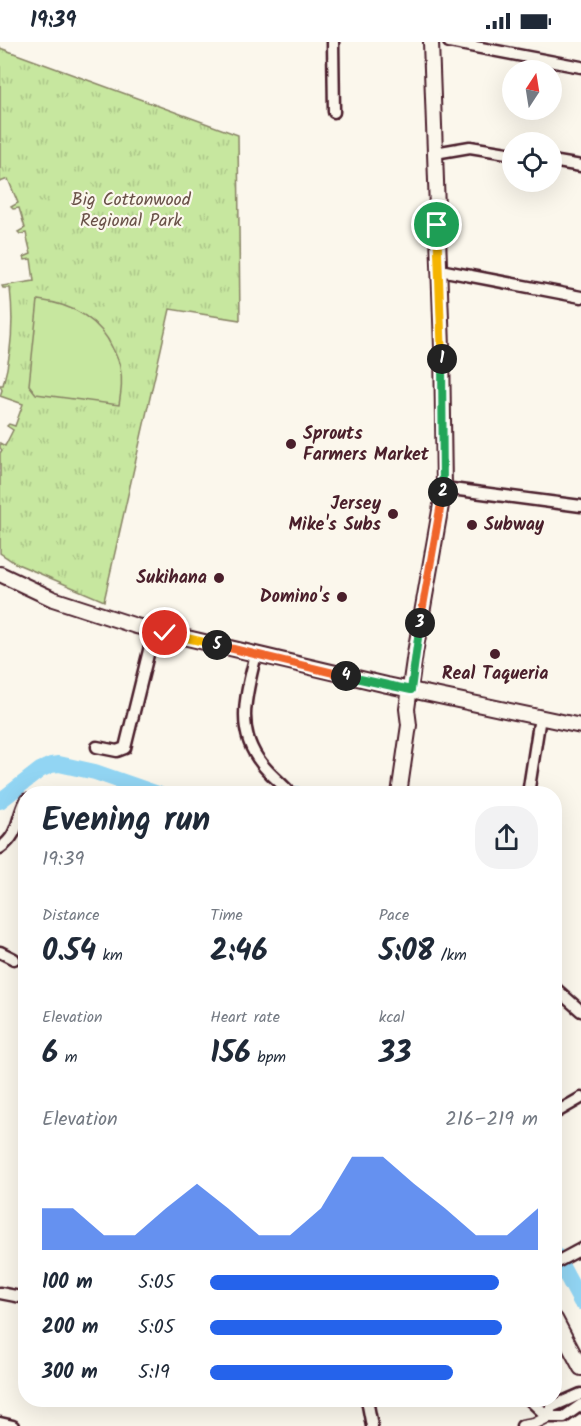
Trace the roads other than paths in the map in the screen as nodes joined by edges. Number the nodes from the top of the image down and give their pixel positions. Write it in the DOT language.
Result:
graph roads {
  1 [pos="333,42"];
  2 [pos="431,42"];
  3 [pos="449,42"];
  4 [pos="581,67"];
  5 [pos="334,112"];
  6 [pos="502,152"];
  7 [pos="435,153"];
  8 [pos="562,163"];
  9 [pos="581,166"];
  10 [pos="440,270"];
  11 [pos="581,297"];
  12 [pos="444,488"];
  13 [pos="581,506"];
  14 [pos="0,574"];
  15 [pos="154,630"];
  16 [pos="256,654"];
  17 [pos="411,690"];
  18 [pos="540,717"];
  19 [pos="581,726"];
  20 [pos="96,747"];
  21 [pos="284,786"];
  22 [pos="400,786"];
  23 [pos="529,786"];
  24 [pos="18,825"];
  25 [pos="0,848"];
  26 [pos="0,952"];
  27 [pos="14,959"];
  28 [pos="562,994"];
  29 [pos="581,1011"];
  30 [pos="581,1098"];
  31 [pos="562,1109"];
  32 [pos="581,1249"];
  33 [pos="562,1259"];
  34 [pos="0,1293"];
  35 [pos="18,1296"];
  36 [pos="562,1332"];
  37 [pos="581,1368"];
  38 [pos="581,1394"];
  39 [pos="562,1402"];
  40 [pos="581,1405"];
  41 [pos="368,1407"];
  42 [pos="537,1407"];
  43 [pos="551,1407"];
  44 [pos="548,1418"];
  45 [pos="0,1423"];
  46 [pos="13,1426"];
  47 [pos="372,1426"];
  48 [pos="522,1426"];
  1 -- 5 [label="street"];
  2 -- 7 [label="main road"];
  3 -- 4 [label="street"];
  6 -- 7 [label="street"];
  7 -- 10 [label="main road"];
  8 -- 9 [label="street"];
  10 -- 11 [label="street"];
  10 -- 12 [label="main road"];
  12 -- 13 [label="street"];
  12 -- 17 [label="main road"];
  14 -- 15 [label="main road"];
  15 -- 16 [label="main road"];
  15 -- 20 [label="street"];
  16 -- 17 [label="main road"];
  16 -- 21 [label="street"];
  17 -- 18 [label="main road"];
  17 -- 22 [label="main road"];
  18 -- 19 [label="main road"];
  18 -- 23 [label="street"];
  24 -- 25 [label="street"];
  26 -- 27 [label="street"];
  28 -- 29 [label="street"];
  30 -- 31 [label="street"];
  32 -- 33 [label="street"];
  34 -- 35 [label="street"];
  36 -- 37 [label="main road"];
  38 -- 39 [label="street"];
  40 -- 44 [label="street"];
  41 -- 47 [label="street"];
  42 -- 44 [label="street"];
  43 -- 44 [label="street"];
  44 -- 48 [label="street"];
  45 -- 46 [label="street"];
}
